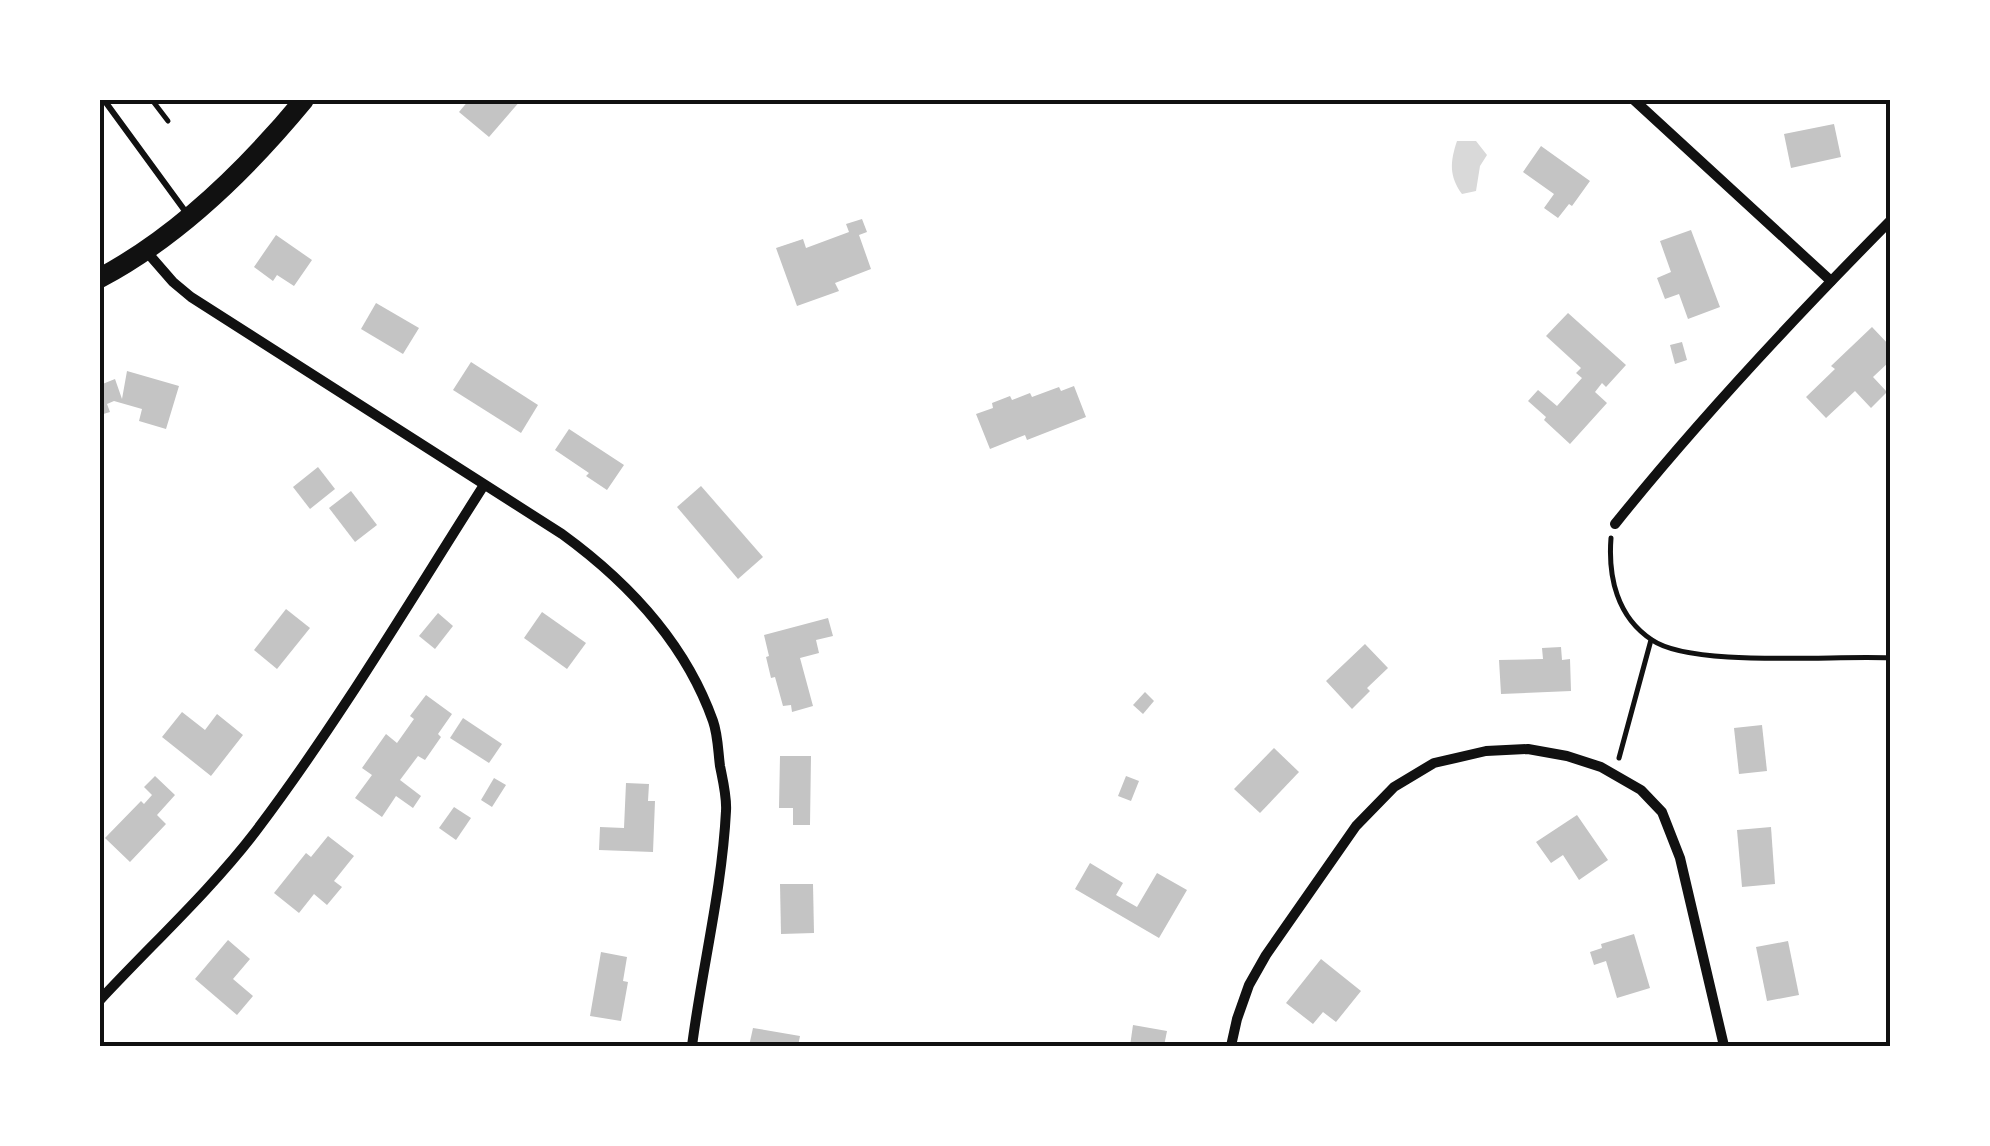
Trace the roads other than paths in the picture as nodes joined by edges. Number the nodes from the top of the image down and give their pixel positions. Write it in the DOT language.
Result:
graph roads {
  1 [pos="104,100"];
  2 [pos="304,100"];
  3 [pos="1634,100"];
  4 [pos="189,216"];
  5 [pos="1890,220"];
  6 [pos="146,251"];
  7 [pos="100,278"];
  8 [pos="1831,281"];
  9 [pos="484,485"];
  10 [pos="1615,524"];
  11 [pos="100,1000"];
  12 [pos="692,1046"];
  13 [pos="1231,1046"];
  14 [pos="1724,1046"];
  1 -- 4 [label="lane"];
  2 -- 4 [label="main road"];
  3 -- 8 [label="street"];
  4 -- 6 [label="main road"];
  5 -- 8 [label="street"];
  6 -- 7 [label="main road"];
  6 -- 9 [label="street"];
  8 -- 10 [label="street"];
  9 -- 11 [label="street"];
  9 -- 12 [label="street"];
  13 -- 14 [label="street"];
}
